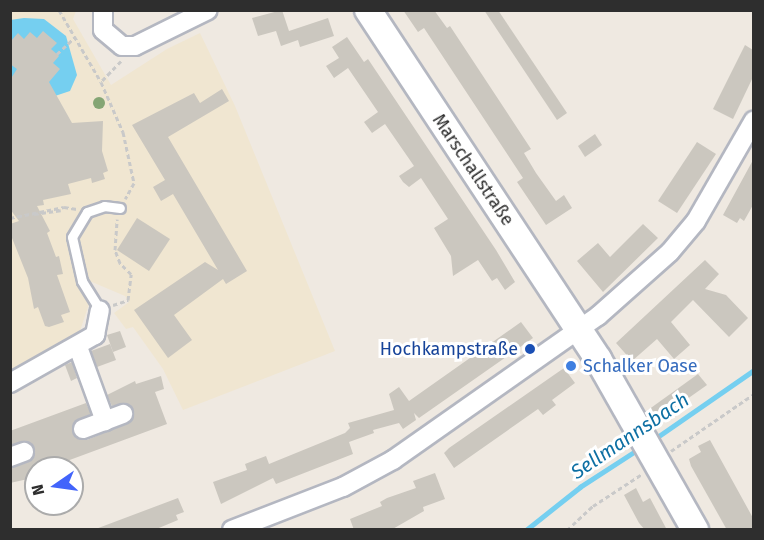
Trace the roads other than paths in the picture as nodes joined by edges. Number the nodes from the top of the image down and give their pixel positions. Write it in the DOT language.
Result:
graph roads {
  1 [pos="103,10"];
  2 [pos="176,10"];
  3 [pos="368,10"];
  4 [pos="202,11"];
  5 [pos="753,120"];
  6 [pos="120,208"];
  7 [pos="100,310"];
  8 [pos="579,330"];
  9 [pos="78,347"];
  10 [pos="10,383"];
  11 [pos="123,414"];
  12 [pos="105,421"];
  13 [pos="83,429"];
  14 [pos="232,530"];
  15 [pos="695,530"];
  1 -- 4 [label="street"];
  2 -- 4 [label="street"];
  3 -- 8 [label="street, Marschallstraße"];
  5 -- 8 [label="street"];
  6 -- 7 [label="lane"];
  7 -- 9 [label="street"];
  8 -- 14 [label="street"];
  8 -- 15 [label="street"];
  9 -- 10 [label="street"];
  9 -- 12 [label="street"];
  11 -- 12 [label="street"];
  12 -- 13 [label="street"];
}
